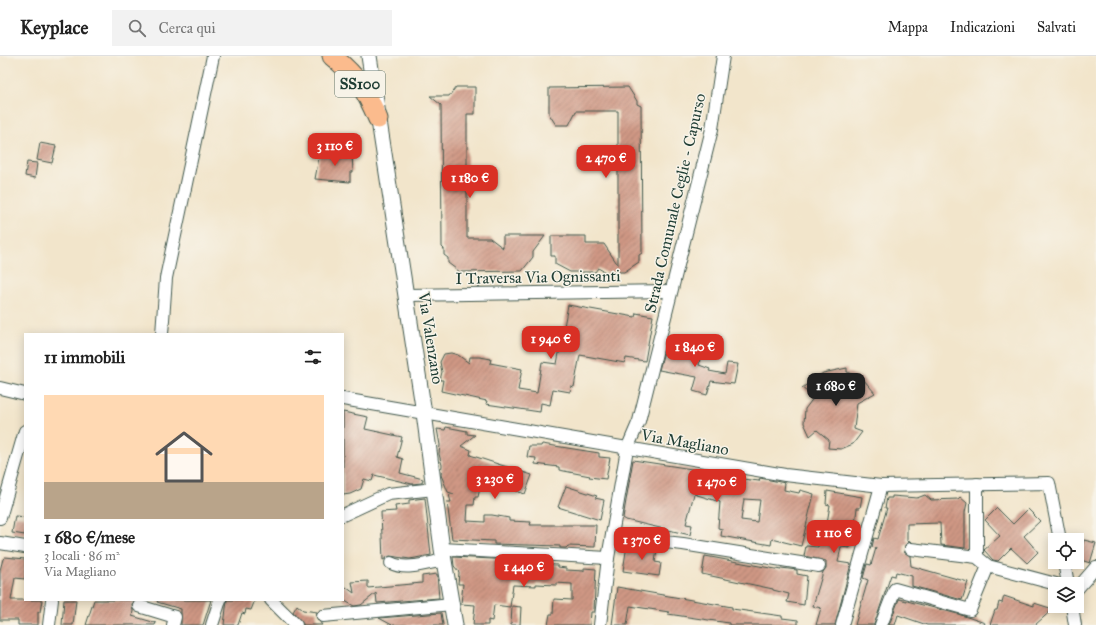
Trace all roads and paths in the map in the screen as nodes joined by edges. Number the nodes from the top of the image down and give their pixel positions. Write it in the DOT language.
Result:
graph roads {
  1 [pos="213,56"];
  2 [pos="332,56"];
  3 [pos="369,56"];
  4 [pos="723,56"];
  5 [pos="378,119"];
  6 [pos="670,291"];
  7 [pos="407,295"];
  8 [pos="162,333"];
  9 [pos="0,388"];
  10 [pos="24,394"];
  11 [pos="344,399"];
  12 [pos="424,413"];
  13 [pos="24,434"];
  14 [pos="627,449"];
  15 [pos="977,484"];
  16 [pos="880,486"];
  17 [pos="434,489"];
  18 [pos="344,514"];
  19 [pos="0,518"];
  20 [pos="1059,533"];
  21 [pos="612,536"];
  22 [pos="0,544"];
  23 [pos="24,547"];
  24 [pos="911,549"];
  25 [pos="443,555"];
  26 [pos="977,557"];
  27 [pos="608,558"];
  28 [pos="391,563"];
  29 [pos="819,566"];
  30 [pos="988,566"];
  31 [pos="1096,567"];
  32 [pos="1084,581"];
  33 [pos="1048,582"];
  34 [pos="52,601"];
  35 [pos="220,601"];
  36 [pos="272,601"];
  37 [pos="452,604"];
  38 [pos="138,606"];
  39 [pos="1073,613"];
  40 [pos="323,616"];
  41 [pos="292,623"];
  42 [pos="49,625"];
  43 [pos="173,625"];
  44 [pos="212,625"];
  45 [pos="456,625"];
  46 [pos="600,625"];
  47 [pos="842,625"];
  48 [pos="881,625"];
  49 [pos="1075,625"];
  1 -- 8 [label="street"];
  2 -- 5 [label="highway, SS100"];
  3 -- 5 [label="street, Via Valenzano"];
  4 -- 6 [label="street, Strada Comunale Ceglie - Capurso"];
  5 -- 7 [label="street, Via Valenzano"];
  6 -- 7 [label="street, I Traversa Via Ognissanti"];
  6 -- 14 [label="street, Strada Comunale Ceglie - Capurso"];
  7 -- 12 [label="street, Via Valenzano"];
  9 -- 10 [label="street"];
  11 -- 12 [label="street, Via Magliano"];
  12 -- 14 [label="street, Via Magliano"];
  12 -- 17 [label="street, Via Valenzano"];
  13 -- 19 [label="street"];
  14 -- 16 [label="street, Via Magliano"];
  14 -- 21 [label="street, Strada Comunale Ceglie - Capurso"];
  15 -- 16 [label="street, Via Magliano"];
  15 -- 20 [label="street, Via Magliano"];
  15 -- 26 [label="street"];
  16 -- 47 [label="street"];
  17 -- 18 [label="street"];
  17 -- 25 [label="street, Via Valenzano"];
  21 -- 27 [label="street, Strada Comunale Ceglie - Capurso"];
  21 -- 29 [label="street"];
  22 -- 23 [label="street"];
  24 -- 26 [label="street"];
  25 -- 27 [label="street"];
  25 -- 28 [label="street"];
  25 -- 37 [label="street, Via Valenzano"];
  26 -- 30 [label="street"];
  27 -- 46 [label="street, Strada Comunale Ceglie - Capurso"];
  30 -- 33 [label="street"];
  30 -- 48 [label="street"];
  31 -- 32 [label="street"];
  34 -- 42 [label="street"];
  35 -- 44 [label="street"];
  36 -- 41 [label="street"];
  37 -- 40 [label="street"];
  37 -- 45 [label="street, Via Valenzano"];
  38 -- 43 [label="street"];
  39 -- 49 [label="street"];
}
